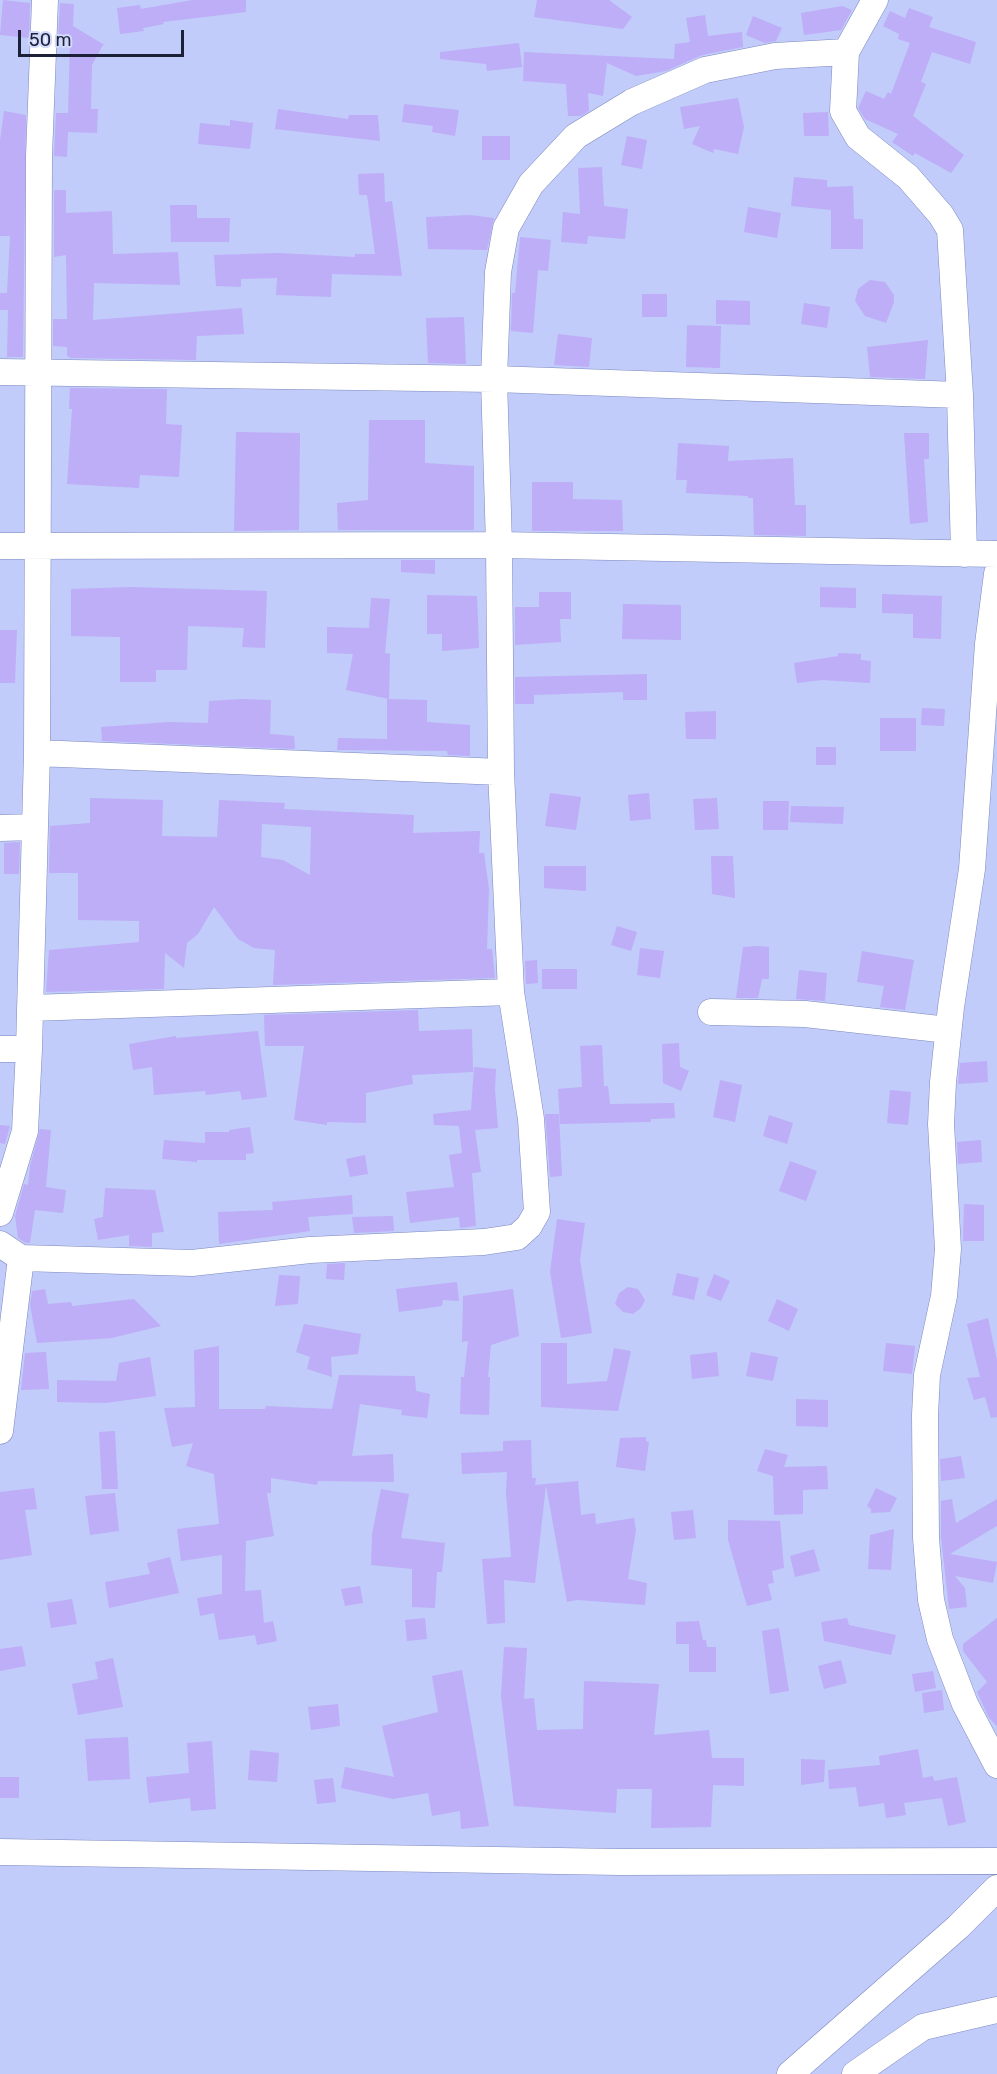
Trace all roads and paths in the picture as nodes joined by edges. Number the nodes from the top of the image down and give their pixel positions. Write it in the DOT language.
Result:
graph roads {
  1 [pos="45,0"];
  2 [pos="875,0"];
  3 [pos="846,52"];
  4 [pos="0,372"];
  5 [pos="39,372"];
  6 [pos="494,379"];
  7 [pos="960,395"];
  8 [pos="499,545"];
  9 [pos="0,546"];
  10 [pos="36,546"];
  11 [pos="964,554"];
  12 [pos="997,554"];
  13 [pos="997,574"];
  14 [pos="37,753"];
  15 [pos="501,772"];
  16 [pos="35,827"];
  17 [pos="0,828"];
  18 [pos="511,992"];
  19 [pos="30,1008"];
  20 [pos="711,1012"];
  21 [pos="948,1030"];
  22 [pos="0,1049"];
  23 [pos="29,1050"];
  24 [pos="0,1213"];
  25 [pos="10,1251"];
  26 [pos="0,1431"];
  27 [pos="997,1765"];
  28 [pos="0,1852"];
  29 [pos="997,1861"];
  30 [pos="997,1888"];
  31 [pos="997,2010"];
  32 [pos="790,2074"];
  33 [pos="855,2074"];
  1 -- 5 [label="street"];
  2 -- 3 [label="street"];
  3 -- 6 [label="street"];
  3 -- 7 [label="street"];
  4 -- 5 [label="street"];
  5 -- 6 [label="street"];
  5 -- 10 [label="street"];
  6 -- 7 [label="street"];
  6 -- 8 [label="street"];
  7 -- 11 [label="street"];
  8 -- 10 [label="street"];
  8 -- 11 [label="street"];
  8 -- 15 [label="street"];
  9 -- 10 [label="street"];
  10 -- 14 [label="street"];
  11 -- 12 [label="street"];
  13 -- 21 [label="street"];
  14 -- 15 [label="street"];
  14 -- 16 [label="street"];
  15 -- 18 [label="street"];
  16 -- 17 [label="street"];
  16 -- 19 [label="street"];
  18 -- 19 [label="street"];
  18 -- 25 [label="street"];
  19 -- 23 [label="street"];
  20 -- 21 [label="street"];
  21 -- 27 [label="street"];
  22 -- 23 [label="street"];
  23 -- 24 [label="street"];
  25 -- 26 [label="street"];
  28 -- 29 [label="street"];
  30 -- 32 [label="street"];
  31 -- 33 [label="street"];
}
